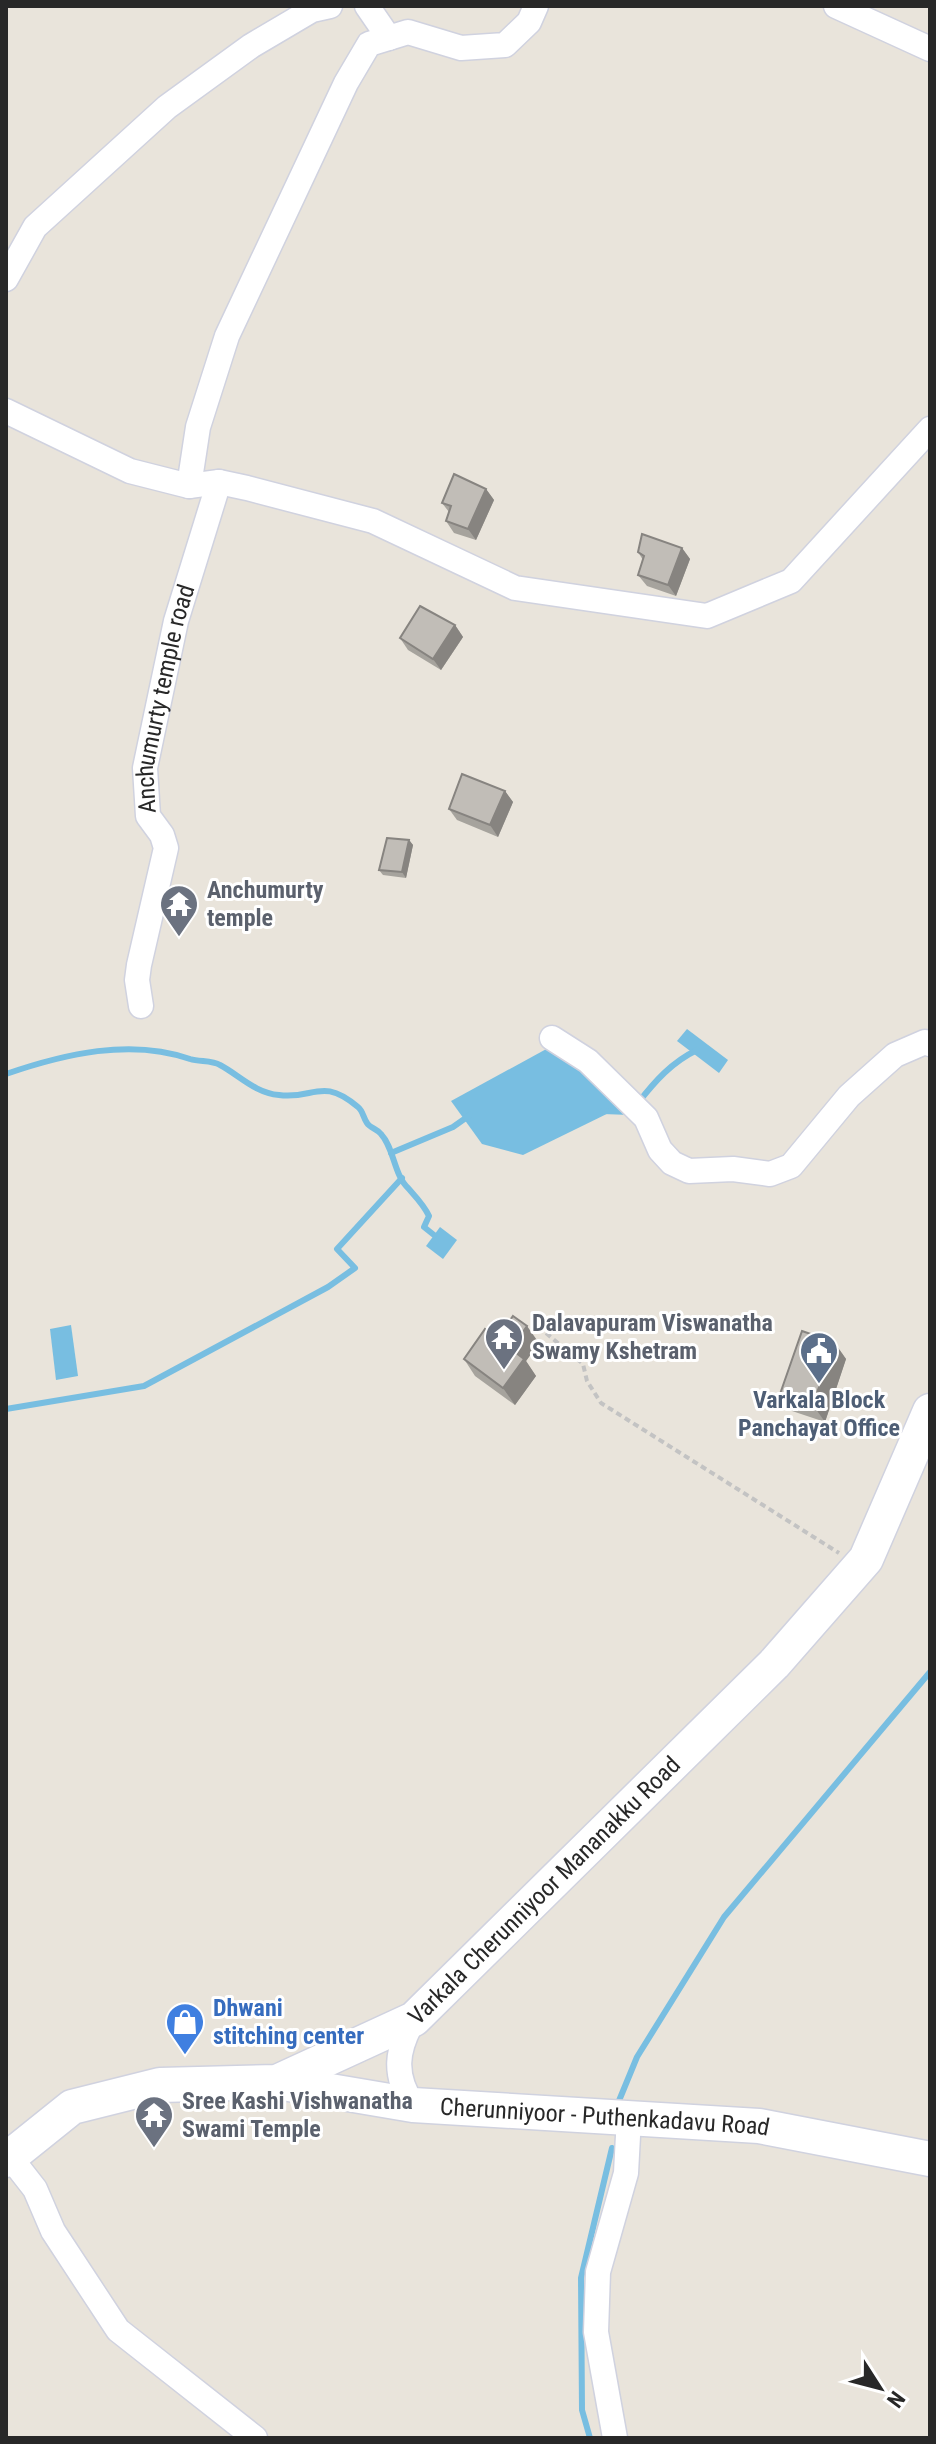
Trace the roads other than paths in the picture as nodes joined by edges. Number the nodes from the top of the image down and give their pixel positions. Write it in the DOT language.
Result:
graph roads {
  1 [pos="330,6"];
  2 [pos="367,6"];
  3 [pos="536,6"];
  4 [pos="836,6"];
  5 [pos="389,38"];
  6 [pos="930,49"];
  7 [pos="6,279"];
  8 [pos="6,411"];
  9 [pos="930,429"];
  10 [pos="219,482"];
  11 [pos="189,486"];
  12 [pos="141,1006"];
  13 [pos="552,1038"];
  14 [pos="930,1044"];
  15 [pos="930,1411"];
  16 [pos="414,2019"];
  17 [pos="277,2082"];
  18 [pos="413,2105"];
  19 [pos="629,2117"];
  20 [pos="8,2158"];
  21 [pos="930,2159"];
  22 [pos="255,2438"];
  23 [pos="615,2438"];
  1 -- 7 [label="street"];
  2 -- 5 [label="street"];
  3 -- 5 [label="street"];
  4 -- 6 [label="street"];
  5 -- 11 [label="street"];
  8 -- 11 [label="street"];
  9 -- 10 [label="street"];
  10 -- 11 [label="street"];
  10 -- 12 [label="street, Anchumurty temple road"];
  13 -- 14 [label="street"];
  15 -- 16 [label="main road, Varkala Cherunniyoor Mananakku Road"];
  16 -- 17 [label="main road, Varkala Cherunniyoor Mananakku Road"];
  16 -- 18 [label="street"];
  17 -- 18 [label="main road, Cherunniyoor - Puthenkadavu Road"];
  17 -- 20 [label="main road, Varkala Cherunniyoor Mananakku Road"];
  18 -- 19 [label="main road, Cherunniyoor - Puthenkadavu Road"];
  19 -- 21 [label="main road, Cherunniyoor - Puthenkadavu Road"];
  19 -- 23 [label="street"];
  20 -- 22 [label="street"];
}
